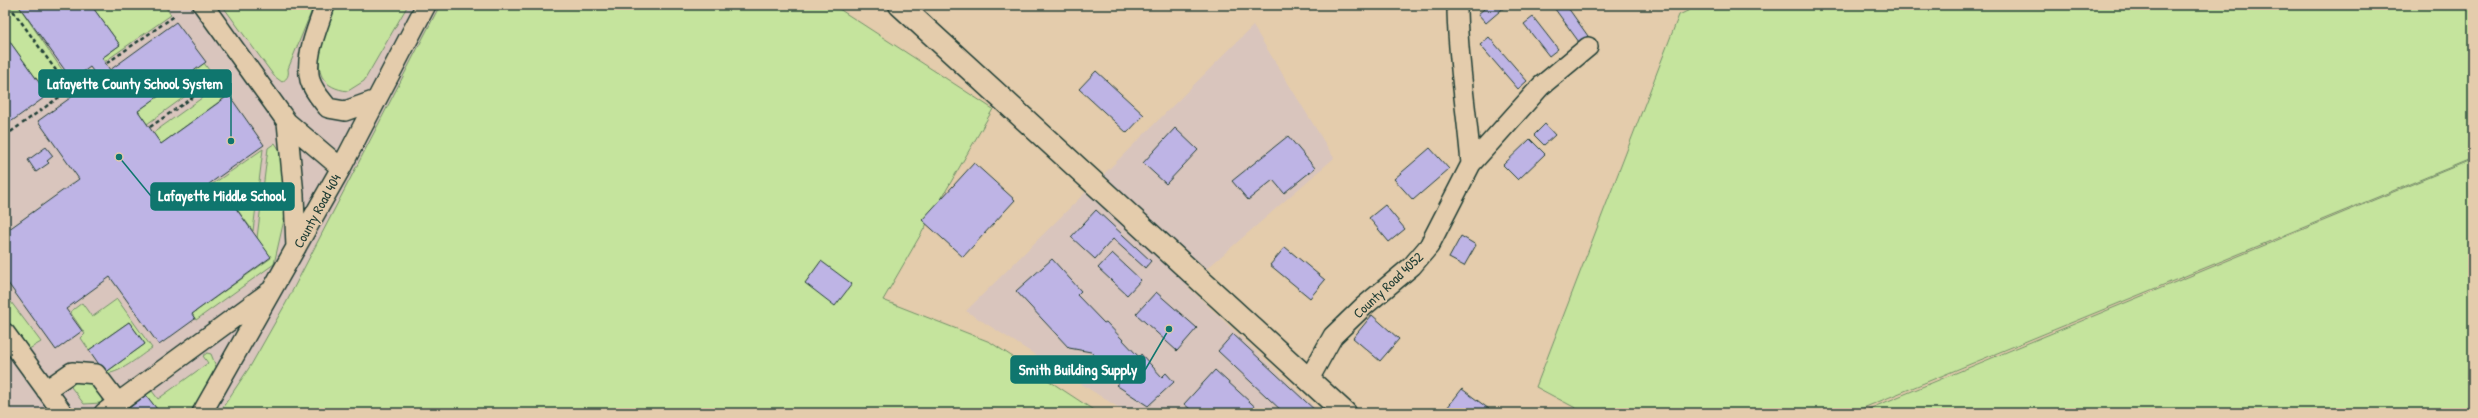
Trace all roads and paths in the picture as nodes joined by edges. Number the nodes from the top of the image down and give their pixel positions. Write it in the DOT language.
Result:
graph roads {
  1 [pos="10,5"];
  2 [pos="203,5"];
  3 [pos="324,5"];
  4 [pos="426,5"];
  5 [pos="900,5"];
  6 [pos="1457,5"];
  7 [pos="176,15"];
  8 [pos="1588,47"];
  9 [pos="107,64"];
  10 [pos="94,72"];
  11 [pos="222,77"];
  12 [pos="70,90"];
  13 [pos="376,100"];
  14 [pos="287,122"];
  15 [pos="150,127"];
  16 [pos="5,136"];
  17 [pos="1471,164"];
  18 [pos="341,168"];
  19 [pos="296,248"];
  20 [pos="275,287"];
  21 [pos="5,333"];
  22 [pos="1309,379"];
  23 [pos="46,390"];
  24 [pos="111,408"];
  25 [pos="63,413"];
  26 [pos="202,413"];
  27 [pos="1345,413"];
  1 -- 12 [label="path"];
  2 -- 14 [label="street"];
  3 -- 13 [label="street"];
  4 -- 13 [label="street, County Road 404"];
  5 -- 22 [label="main road"];
  6 -- 17 [label="street"];
  7 -- 9 [label="path"];
  8 -- 17 [label="street, County Road 4052"];
  10 -- 12 [label="path"];
  11 -- 15 [label="path"];
  12 -- 16 [label="path"];
  13 -- 18 [label="street, County Road 404"];
  14 -- 18 [label="street"];
  14 -- 19 [label="street"];
  17 -- 22 [label="street, County Road 4052"];
  18 -- 19 [label="street, County Road 404"];
  19 -- 20 [label="street, County Road 404"];
  20 -- 24 [label="street"];
  20 -- 26 [label="street, County Road 404"];
  21 -- 23 [label="street"];
  22 -- 27 [label="main road"];
  23 -- 24 [label="street"];
  23 -- 25 [label="street"];
}
